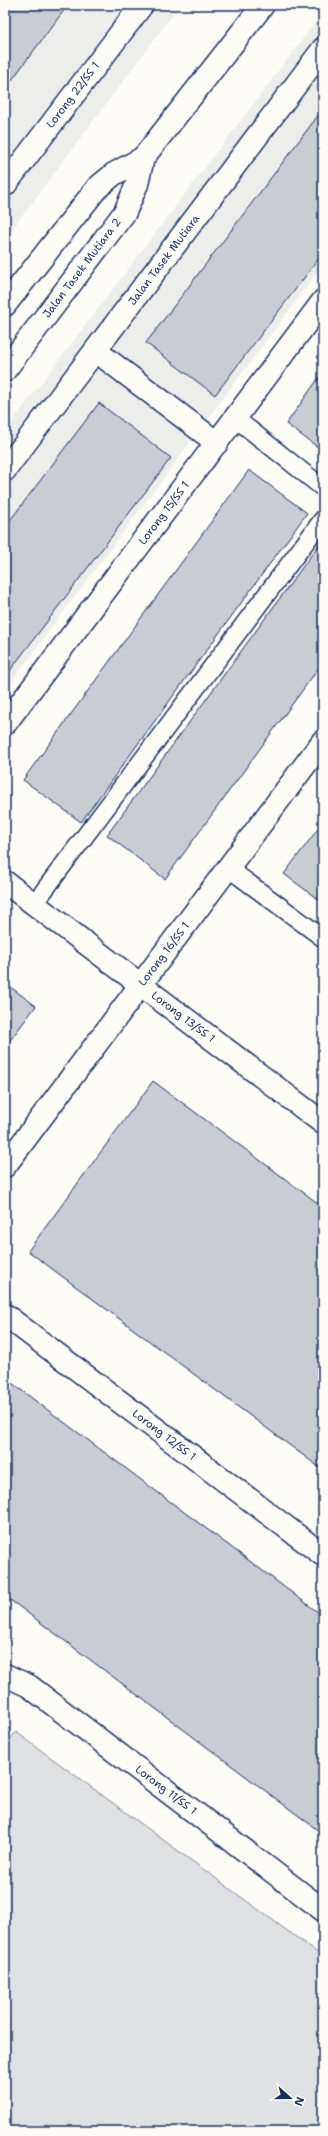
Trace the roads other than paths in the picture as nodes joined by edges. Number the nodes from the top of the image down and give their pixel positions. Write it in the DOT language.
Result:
graph roads {
  1 [pos="142,5"];
  2 [pos="257,9"];
  3 [pos="323,49"];
  4 [pos="143,158"];
  5 [pos="5,185"];
  6 [pos="323,301"];
  7 [pos="5,305"];
  8 [pos="96,351"];
  9 [pos="5,370"];
  10 [pos="235,418"];
  11 [pos="217,442"];
  12 [pos="5,470"];
  13 [pos="323,488"];
  14 [pos="323,519"];
  15 [pos="5,724"];
  16 [pos="323,741"];
  17 [pos="228,868"];
  18 [pos="5,882"];
  19 [pos="34,904"];
  20 [pos="323,938"];
  21 [pos="140,985"];
  22 [pos="323,1123"];
  23 [pos="5,1166"];
  24 [pos="5,1315"];
  25 [pos="323,1555"];
  26 [pos="5,1675"];
  27 [pos="323,1910"];
  1 -- 5 [label="street, Lorong 22/SS 1"];
  2 -- 4 [label="street, Jalan Tasek Mutiara 2"];
  3 -- 8 [label="street, Jalan Tasek Mutiara"];
  4 -- 7 [label="street, Jalan Tasek Mutiara 2"];
  4 -- 9 [label="street, Jalan Tasek Mutiara 2"];
  6 -- 10 [label="street, Lorong 15/SS 1"];
  8 -- 11 [label="street"];
  8 -- 12 [label="street, Jalan Tasek Mutiara"];
  10 -- 11 [label="street, Lorong 15/SS 1"];
  10 -- 13 [label="lane"];
  11 -- 15 [label="street, Lorong 15/SS 1"];
  14 -- 19 [label="lane"];
  16 -- 17 [label="street, Lorong 16/SS 1"];
  17 -- 20 [label="lane"];
  17 -- 21 [label="street, Lorong 16/SS 1"];
  18 -- 19 [label="street, Lorong 13/SS 1"];
  19 -- 21 [label="street, Lorong 13/SS 1"];
  21 -- 22 [label="street, Lorong 13/SS 1"];
  21 -- 23 [label="street, Lorong 16/SS 1"];
  24 -- 25 [label="street, Lorong 12/SS 1"];
  26 -- 27 [label="street, Lorong 11/SS 1"];
}
